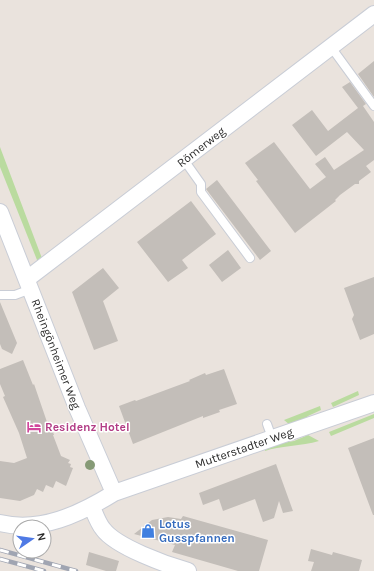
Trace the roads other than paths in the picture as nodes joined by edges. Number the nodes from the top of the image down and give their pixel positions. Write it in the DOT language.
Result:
graph roads {
  1 [pos="374,14"];
  2 [pos="331,47"];
  3 [pos="374,106"];
  4 [pos="184,160"];
  5 [pos="0,212"];
  6 [pos="250,258"];
  7 [pos="29,284"];
  8 [pos="0,295"];
  9 [pos="374,403"];
  10 [pos="114,493"];
  11 [pos="92,507"];
  12 [pos="0,523"];
  13 [pos="188,571"];
  1 -- 2 [label="street, Römerweg"];
  2 -- 3 [label="lane"];
  2 -- 4 [label="street, Römerweg"];
  4 -- 6 [label="lane"];
  4 -- 7 [label="street, Römerweg"];
  5 -- 7 [label="street, Rheingönheimer Weg"];
  7 -- 8 [label="lane"];
  7 -- 10 [label="street, Rheingönheimer Weg"];
  9 -- 10 [label="street, Mutterstadter Weg"];
  10 -- 11 [label="street"];
  11 -- 12 [label="street"];
  11 -- 13 [label="street"];
}
